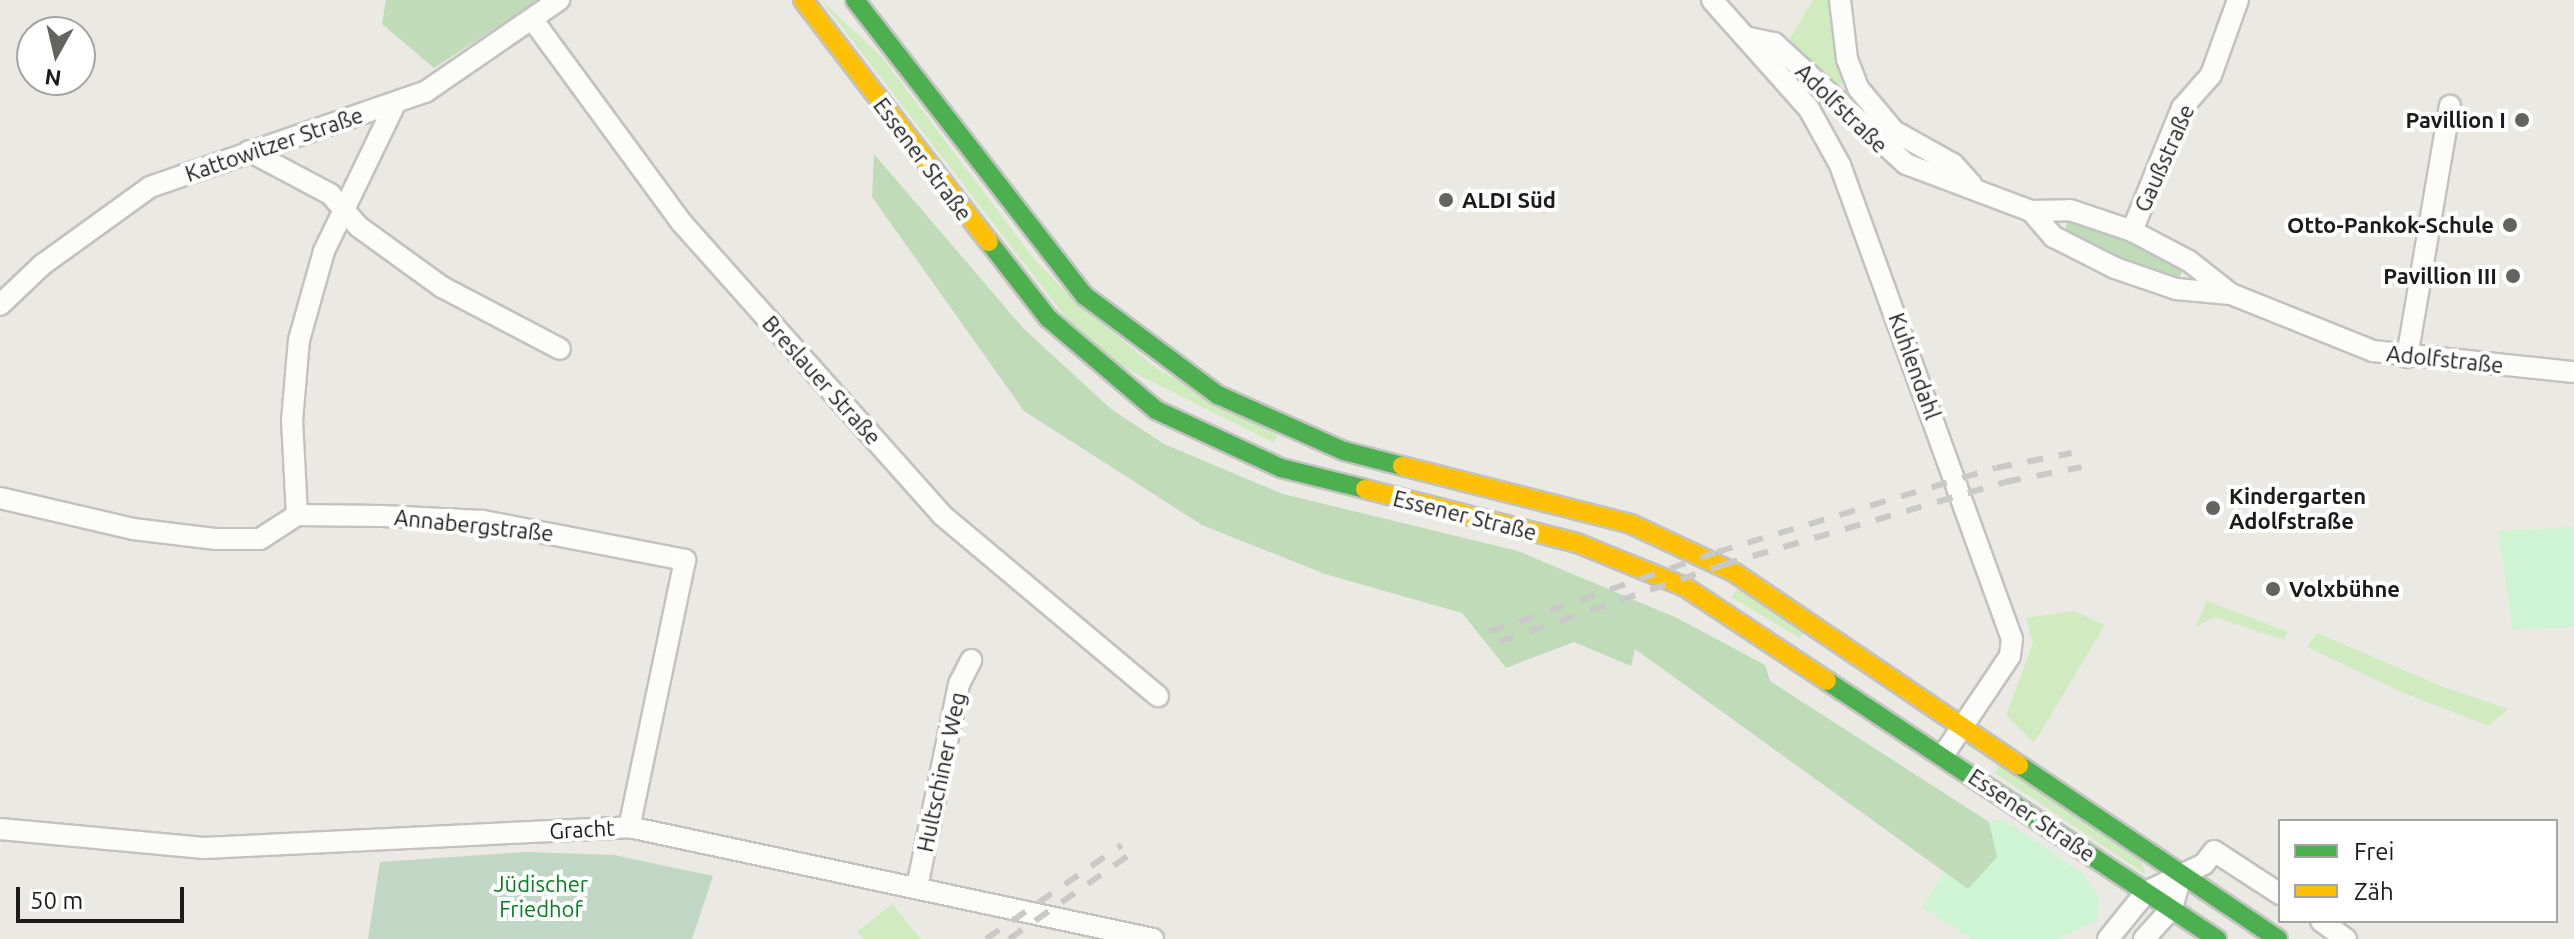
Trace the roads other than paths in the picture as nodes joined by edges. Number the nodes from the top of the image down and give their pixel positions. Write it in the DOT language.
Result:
graph roads {
  1 [pos="559,0"];
  2 [pos="803,0"];
  3 [pos="855,0"];
  4 [pos="1712,0"];
  5 [pos="1840,0"];
  6 [pos="2238,0"];
  7 [pos="532,19"];
  8 [pos="1745,37"];
  9 [pos="395,104"];
  10 [pos="2450,106"];
  11 [pos="249,151"];
  12 [pos="1972,185"];
  13 [pos="343,210"];
  14 [pos="2031,211"];
  15 [pos="2132,231"];
  16 [pos="2231,294"];
  17 [pos="0,305"];
  18 [pos="560,349"];
  19 [pos="2407,357"];
  20 [pos="2574,372"];
  21 [pos="0,498"];
  22 [pos="297,515"];
  23 [pos="971,660"];
  24 [pos="1158,696"];
  25 [pos="1966,723"];
  26 [pos="1944,754"];
  27 [pos="629,827"];
  28 [pos="0,829"];
  29 [pos="2182,874"];
  30 [pos="917,887"];
  31 [pos="2146,892"];
  32 [pos="2278,893"];
  33 [pos="2172,908"];
  34 [pos="2324,923"];
  35 [pos="1153,939"];
  36 [pos="2108,939"];
  37 [pos="2144,939"];
  38 [pos="2217,939"];
  39 [pos="2278,939"];
  40 [pos="2346,939"];
  1 -- 7 [label="street, Kattowitzer Straße"];
  2 -- 26 [label="main road, Essener Straße"];
  3 -- 25 [label="main road, Essener Straße"];
  4 -- 8 [label="street, Kuhlendahl"];
  5 -- 12 [label="street"];
  6 -- 15 [label="street, Gaußstraße"];
  7 -- 9 [label="street, Kattowitzer Straße"];
  7 -- 24 [label="street, Breslauer Straße"];
  8 -- 12 [label="street, Adolfstraße"];
  8 -- 25 [label="street, Kuhlendahl"];
  9 -- 11 [label="street, Kattowitzer Straße"];
  9 -- 13 [label="street"];
  10 -- 19 [label="street"];
  11 -- 13 [label="street"];
  11 -- 17 [label="street, Kattowitzer Straße"];
  12 -- 14 [label="street, Adolfstraße"];
  13 -- 18 [label="street"];
  13 -- 22 [label="street"];
  14 -- 15 [label="street, Adolfstraße"];
  14 -- 16 [label="street, Adolfstraße"];
  15 -- 16 [label="street, Adolfstraße"];
  16 -- 19 [label="street, Adolfstraße"];
  19 -- 20 [label="street, Adolfstraße"];
  21 -- 22 [label="street"];
  22 -- 27 [label="street, Annabergstraße"];
  23 -- 30 [label="street, Hultschiner Weg"];
  25 -- 26 [label="street, Kuhlendahl"];
  25 -- 29 [label="main road, Essener Straße"];
  26 -- 31 [label="main road, Essener Straße"];
  27 -- 28 [label="street, Gracht"];
  27 -- 30 [label="street, Gracht"];
  29 -- 31 [label="street"];
  29 -- 32 [label="street"];
  29 -- 33 [label="street"];
  29 -- 39 [label="main road, Essener Straße"];
  30 -- 35 [label="street, Gracht"];
  31 -- 33 [label="main road, Essener Straße"];
  31 -- 36 [label="street"];
  33 -- 37 [label="street"];
  33 -- 38 [label="main road, Essener Straße"];
  34 -- 40 [label="street"];
}
